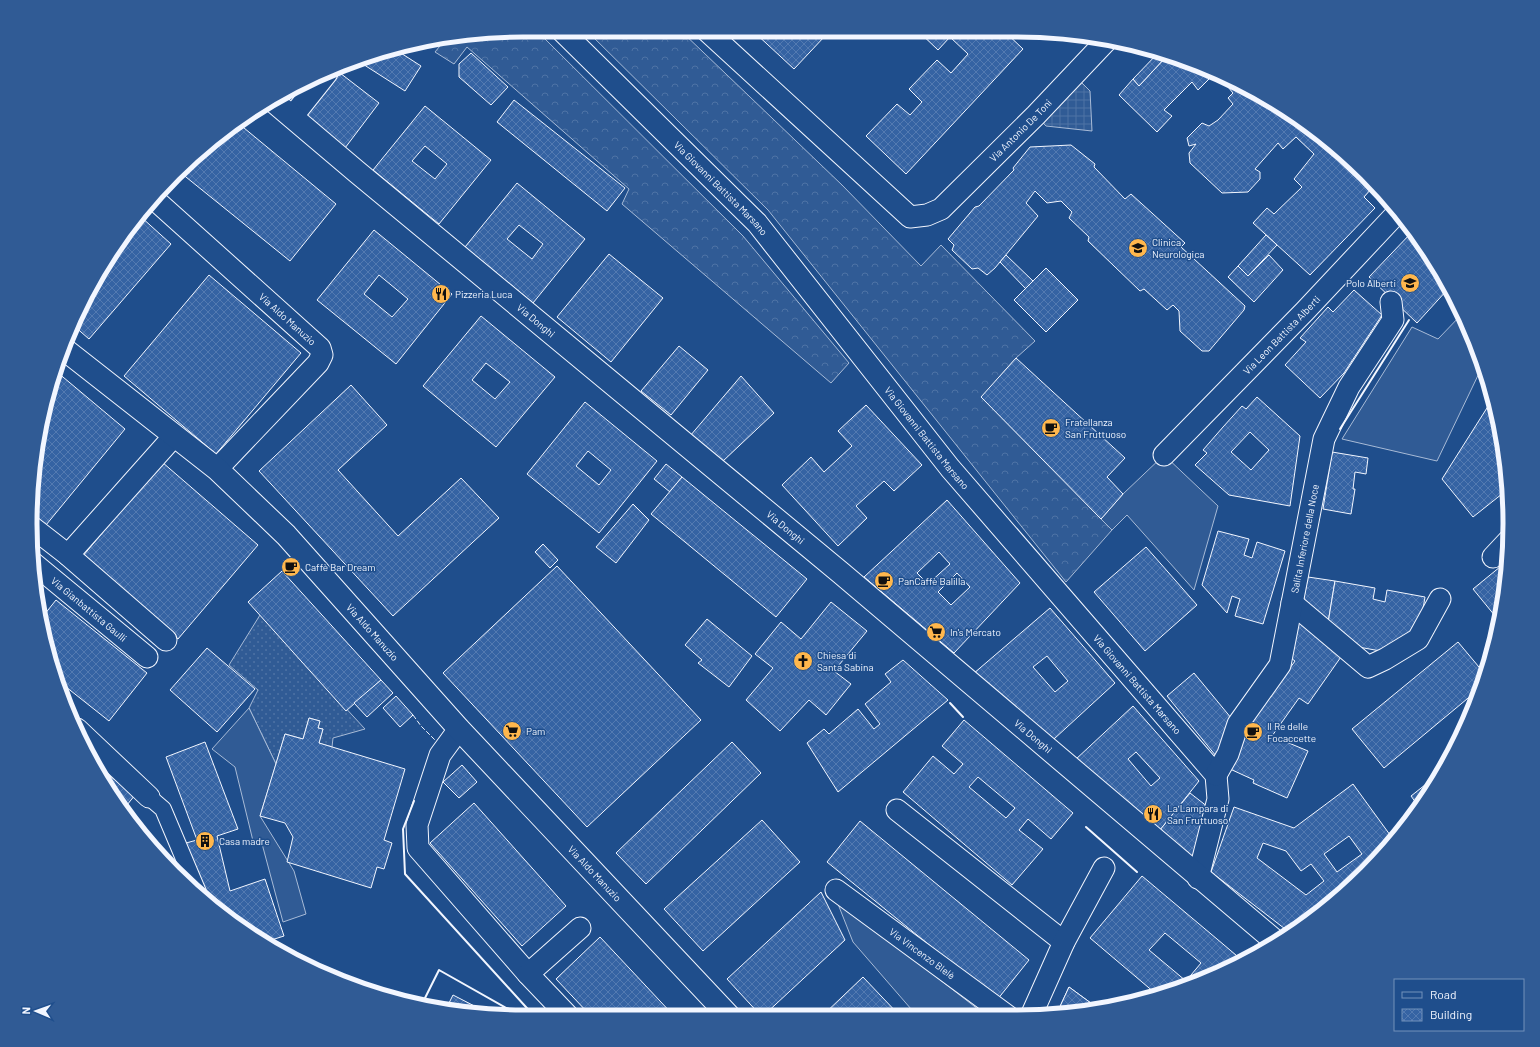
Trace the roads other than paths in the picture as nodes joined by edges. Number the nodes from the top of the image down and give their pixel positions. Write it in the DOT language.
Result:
graph roads {
  1 [pos="568,37"];
  2 [pos="714,37"];
  3 [pos="1103,45"];
  4 [pos="320,82"];
  5 [pos="277,104"];
  6 [pos="292,117"];
  7 [pos="158,203"];
  8 [pos="1393,217"];
  9 [pos="1392,302"];
  10 [pos="68,352"];
  11 [pos="174,436"];
  12 [pos="1164,454"];
  13 [pos="217,469"];
  14 [pos="37,531"];
  15 [pos="1502,547"];
  16 [pos="68,555"];
  17 [pos="1493,557"];
  18 [pos="39,568"];
  19 [pos="1440,599"];
  20 [pos="1292,603"];
  21 [pos="166,640"];
  22 [pos="147,656"];
  23 [pos="459,729"];
  24 [pos="87,738"];
  25 [pos="1216,775"];
  26 [pos="148,797"];
  27 [pos="897,810"];
  28 [pos="1104,868"];
  29 [pos="1198,878"];
  30 [pos="193,880"];
  31 [pos="836,890"];
  32 [pos="580,928"];
  33 [pos="1271,938"];
  34 [pos="1064,942"];
  35 [pos="528,974"];
  36 [pos="1034,1009"];
  37 [pos="562,1010"];
  38 [pos="723,1010"];
  39 [pos="999,1010"];
  1 -- 25 [label="street, Via Giovanni Battista Marsano"];
  2 -- 3 [label="street, Via Antonio De Toni"];
  4 -- 6 [label="street"];
  5 -- 6 [label="street, Via Donghi"];
  6 -- 29 [label="street, Via Donghi"];
  7 -- 13 [label="street, Via Aldo Manuzio"];
  8 -- 12 [label="street, Via Leon Battista Alberti"];
  9 -- 20 [label="street, Salita Inferiore della Noce"];
  10 -- 11 [label="street, Via Aldo Manuzio"];
  11 -- 13 [label="street, Via Aldo Manuzio"];
  11 -- 16 [label="street"];
  13 -- 23 [label="street, Via Aldo Manuzio"];
  14 -- 16 [label="street"];
  15 -- 17 [label="street"];
  16 -- 21 [label="street"];
  18 -- 22 [label="street, Via Gianbattista Gaulli"];
  19 -- 20 [label="street"];
  20 -- 25 [label="street, Salita Inferiore della Noce"];
  23 -- 35 [label="street"];
  23 -- 38 [label="street, Via Aldo Manuzio"];
  24 -- 26 [label="street"];
  25 -- 29 [label="street"];
  26 -- 30 [label="street"];
  27 -- 34 [label="street"];
  28 -- 34 [label="street"];
  29 -- 33 [label="street, Via Donghi"];
  31 -- 39 [label="street, Via Vincenzo Blelè"];
  32 -- 35 [label="street"];
  34 -- 36 [label="street"];
  35 -- 37 [label="street"];
}
